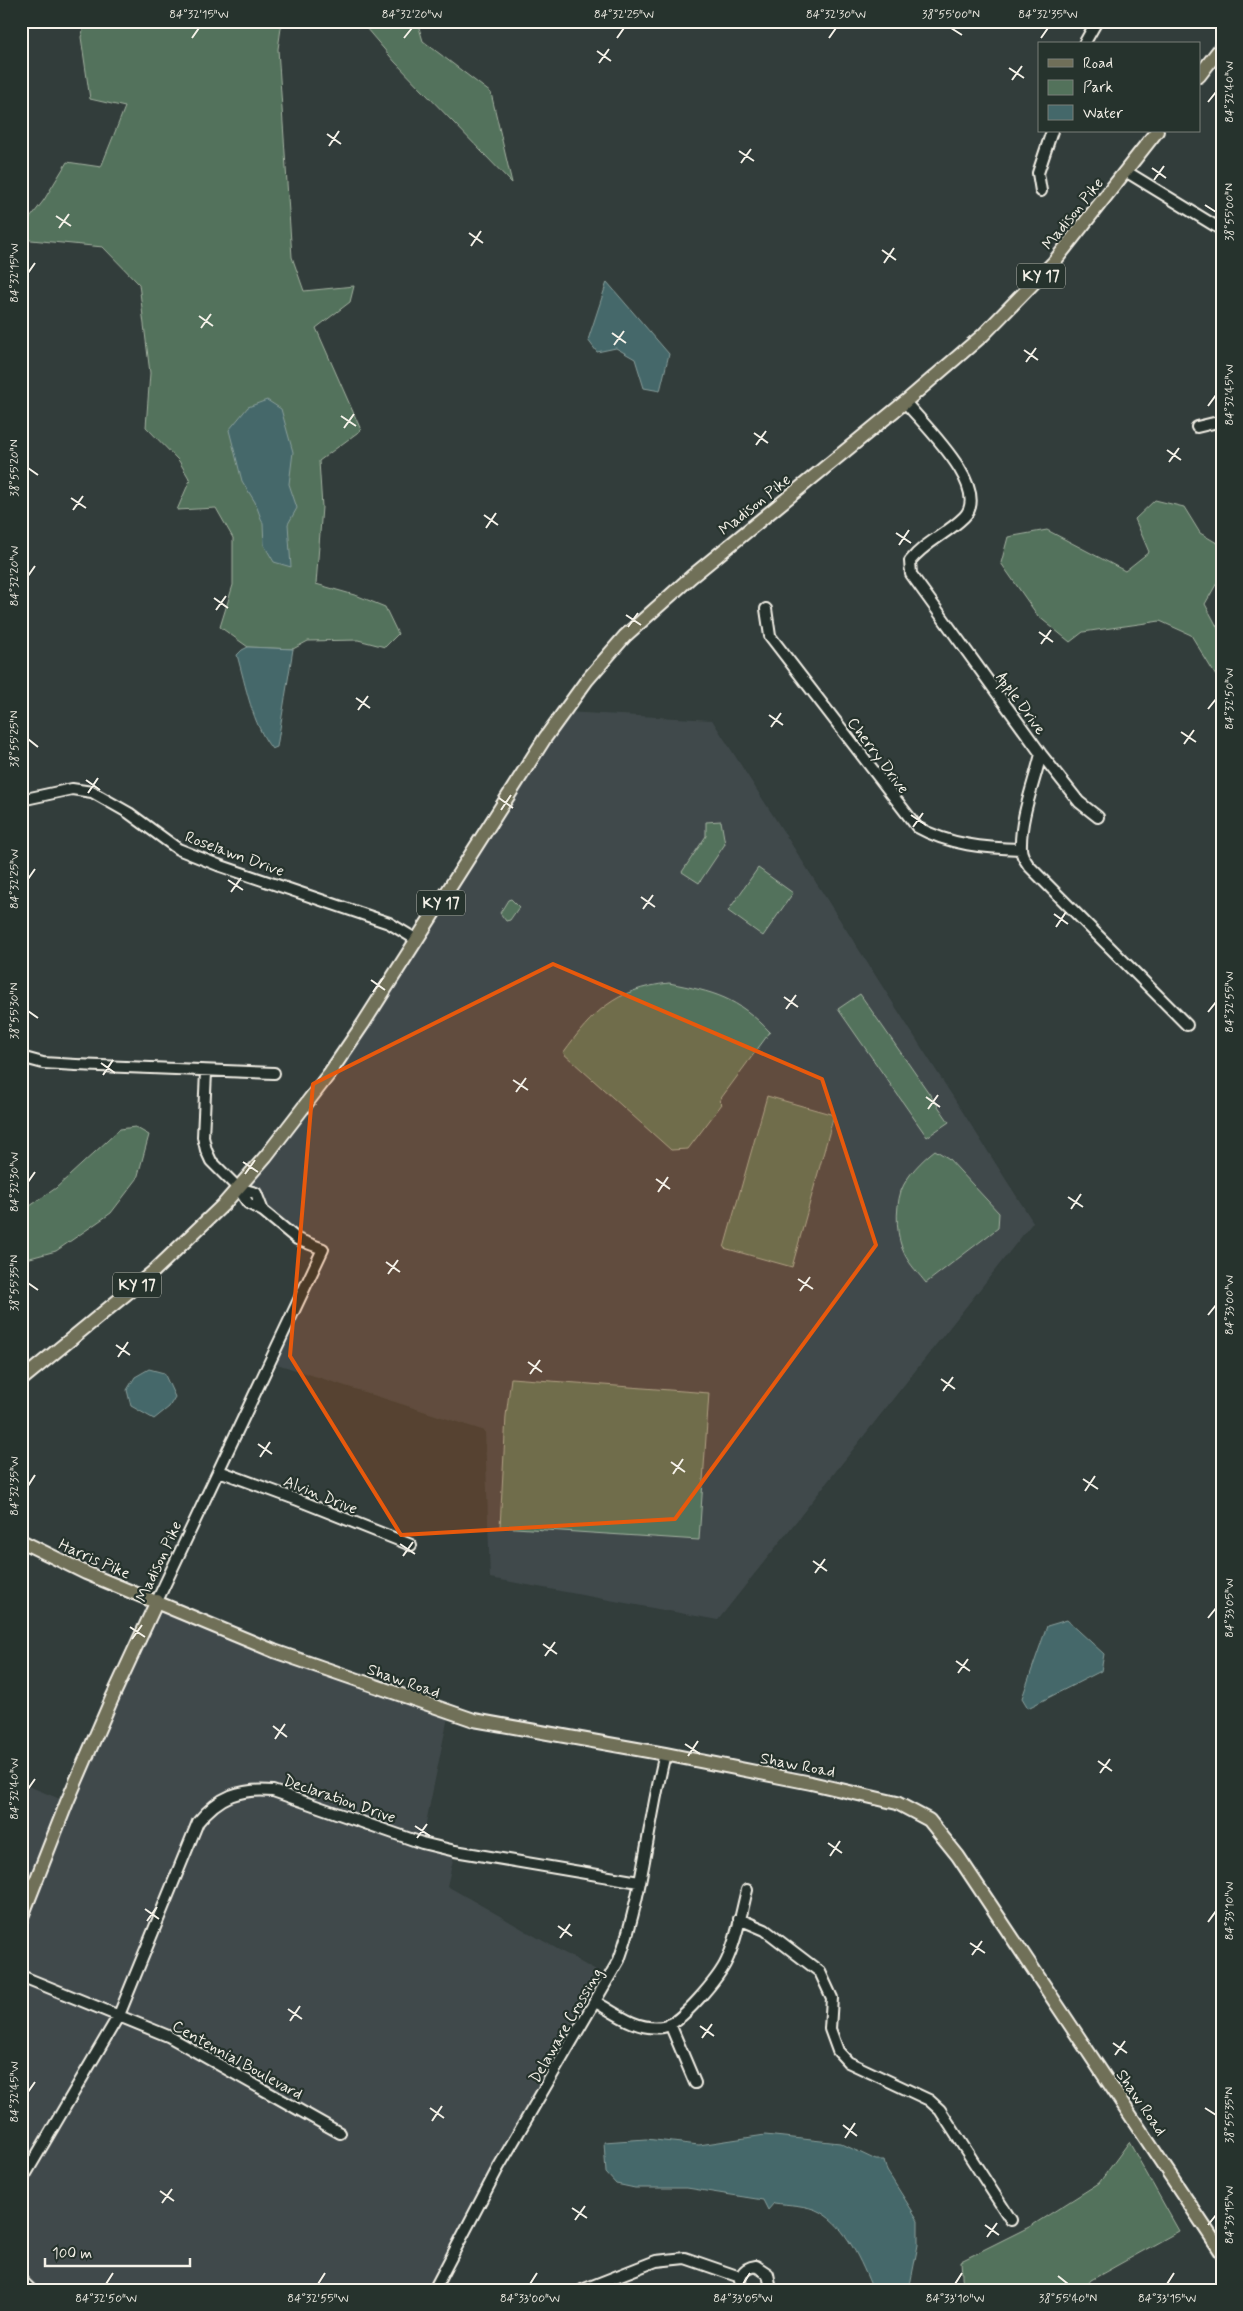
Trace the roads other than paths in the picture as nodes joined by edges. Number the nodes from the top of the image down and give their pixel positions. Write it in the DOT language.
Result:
graph roads {
  1 [pos="1097,21"];
  2 [pos="1085,42"];
  3 [pos="1222,46"];
  4 [pos="1200,75"];
  5 [pos="1052,132"];
  6 [pos="1156,132"];
  7 [pos="1127,172"];
  8 [pos="1041,191"];
  9 [pos="1222,230"];
  10 [pos="905,402"];
  11 [pos="1222,421"];
  12 [pos="1197,427"];
  13 [pos="766,609"];
  14 [pos="1041,754"];
  15 [pos="21,800"];
  16 [pos="1098,817"];
  17 [pos="1021,849"];
  18 [pos="417,940"];
  19 [pos="1187,1024"];
  20 [pos="21,1057"];
  21 [pos="206,1072"];
  22 [pos="274,1073"];
  23 [pos="238,1188"];
  24 [pos="21,1380"];
  25 [pos="219,1472"];
  26 [pos="21,1541"];
  27 [pos="412,1545"];
  28 [pos="157,1601"];
  29 [pos="664,1754"];
  30 [pos="639,1882"];
  31 [pos="747,1890"];
  32 [pos="21,1919"];
  33 [pos="739,1919"];
  34 [pos="21,1976"];
  35 [pos="596,2002"];
  36 [pos="119,2015"];
  37 [pos="670,2024"];
  38 [pos="695,2084"];
  39 [pos="340,2134"];
  40 [pos="21,2182"];
  41 [pos="1011,2220"];
  42 [pos="1222,2253"];
  43 [pos="21,2280"];
  44 [pos="740,2286"];
  45 [pos="31,2290"];
  46 [pos="434,2290"];
  47 [pos="582,2290"];
  48 [pos="768,2290"];
  1 -- 2 [label="street"];
  3 -- 4 [label="main road"];
  5 -- 8 [label="street"];
  6 -- 7 [label="main road, Madison Pike / KY 17"];
  7 -- 9 [label="street"];
  7 -- 10 [label="main road, Madison Pike / KY 17"];
  10 -- 14 [label="street, Apple Drive"];
  10 -- 18 [label="main road, Madison Pike / KY 17"];
  11 -- 12 [label="street"];
  13 -- 17 [label="street, Cherry Drive"];
  14 -- 16 [label="street"];
  14 -- 17 [label="street, Apple Drive"];
  15 -- 18 [label="street, Roselawn Drive"];
  17 -- 19 [label="street"];
  18 -- 23 [label="main road, KY 17"];
  20 -- 21 [label="street"];
  21 -- 22 [label="street"];
  21 -- 23 [label="street"];
  23 -- 24 [label="main road, KY 17"];
  23 -- 25 [label="street, Madison Pike"];
  25 -- 27 [label="street, Alvin Drive"];
  25 -- 28 [label="street, Madison Pike"];
  26 -- 28 [label="main road, Harris Pike"];
  28 -- 29 [label="main road, Shaw Road"];
  28 -- 32 [label="main road, Madison Pike"];
  29 -- 30 [label="street, Delaware Crossing"];
  29 -- 42 [label="main road, Shaw Road"];
  30 -- 35 [label="street, Delaware Crossing"];
  30 -- 36 [label="street, Declaration Drive"];
  31 -- 33 [label="street"];
  33 -- 37 [label="street"];
  33 -- 41 [label="street"];
  34 -- 36 [label="street, Centennial Boulevard"];
  35 -- 37 [label="street"];
  35 -- 46 [label="street, Delaware Crossing"];
  36 -- 39 [label="street, Centennial Boulevard"];
  36 -- 40 [label="street, Declaration Drive"];
  37 -- 38 [label="street"];
  43 -- 45 [label="street"];
  44 -- 47 [label="street"];
  44 -- 48 [label="street"];
}
